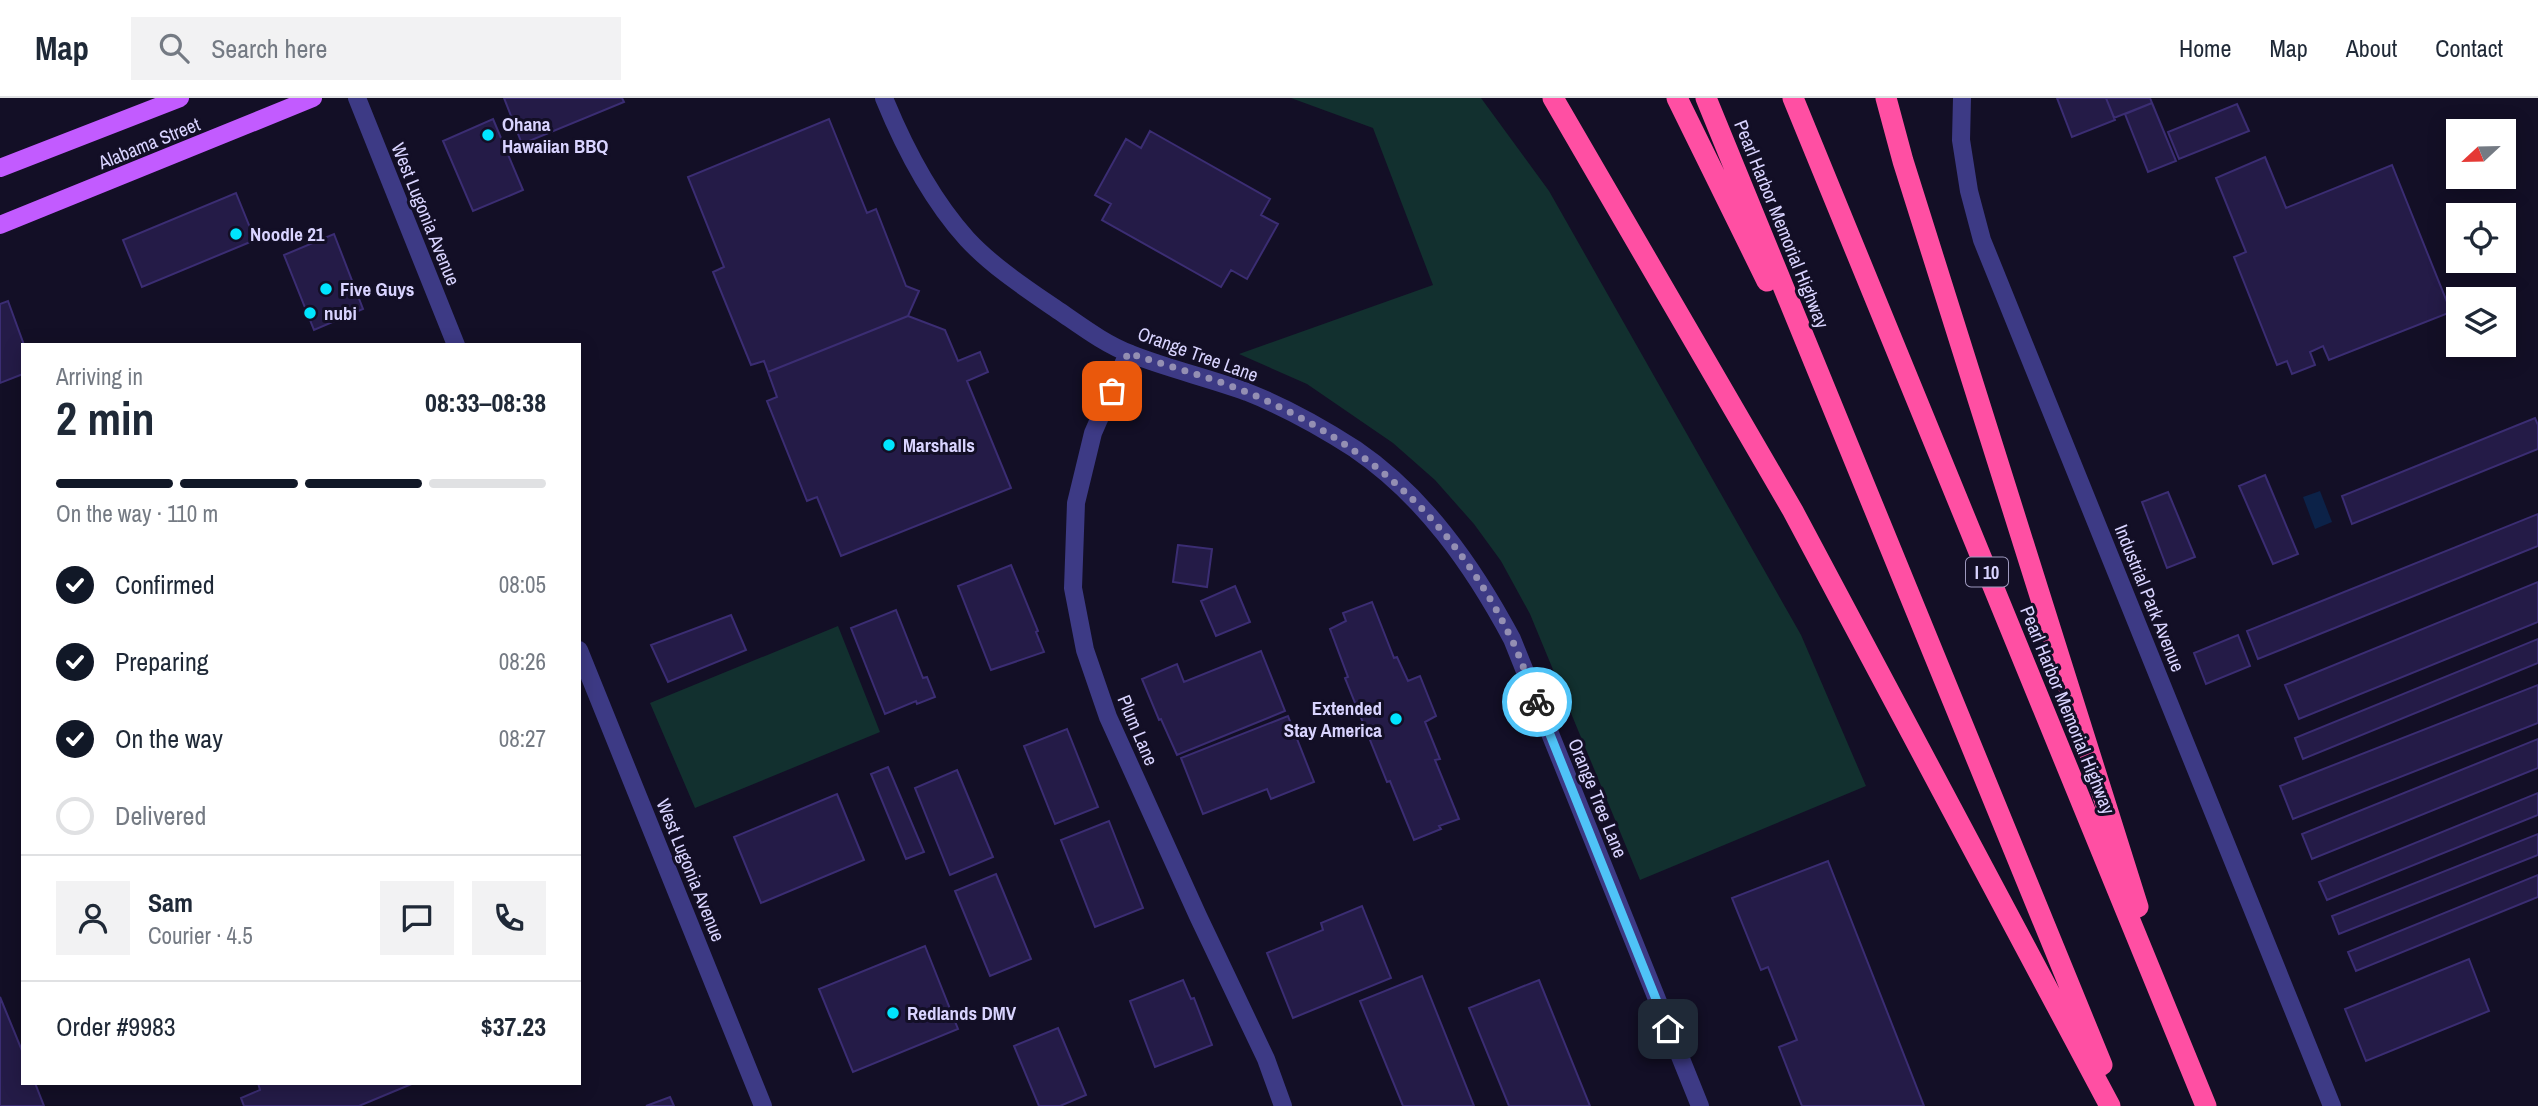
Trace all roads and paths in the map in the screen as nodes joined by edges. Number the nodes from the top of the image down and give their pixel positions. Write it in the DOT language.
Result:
graph roads {
  1 [pos="180,98"];
  2 [pos="313,98"];
  3 [pos="358,98"];
  4 [pos="884,98"];
  5 [pos="1553,98"];
  6 [pos="1677,98"];
  7 [pos="1706,98"];
  8 [pos="1793,98"];
  9 [pos="1886,98"];
  10 [pos="1962,98"];
  11 [pos="0,168"];
  12 [pos="0,225"];
  13 [pos="455,343"];
  14 [pos="1128,353"];
  15 [pos="1840,427"];
  16 [pos="581,655"];
  17 [pos="2181,1046"];
  18 [pos="763,1106"];
  19 [pos="1283,1106"];
  20 [pos="1700,1106"];
  21 [pos="2110,1106"];
  22 [pos="2119,1106"];
  23 [pos="2206,1106"];
  24 [pos="2332,1106"];
  1 -- 11 [label="main road, Alabama Street"];
  2 -- 12 [label="main road, Alabama Street"];
  3 -- 13 [label="street, West Lugonia Avenue"];
  4 -- 14 [label="street, Orange Tree Lane"];
  5 -- 21 [label="highway"];
  6 -- 15 [label="highway"];
  7 -- 15 [label="highway, Pearl Harbor Memorial Highway"];
  8 -- 17 [label="highway, Pearl Harbor Memorial Highway / I 10"];
  9 -- 17 [label="highway"];
  10 -- 24 [label="street, Industrial Park Avenue"];
  14 -- 19 [label="street, Plum Lane"];
  14 -- 20 [label="street, Orange Tree Lane"];
  15 -- 22 [label="highway, Pearl Harbor Memorial Highway"];
  16 -- 18 [label="street, West Lugonia Avenue"];
  17 -- 23 [label="highway, Pearl Harbor Memorial Highway / I 10"];
}
